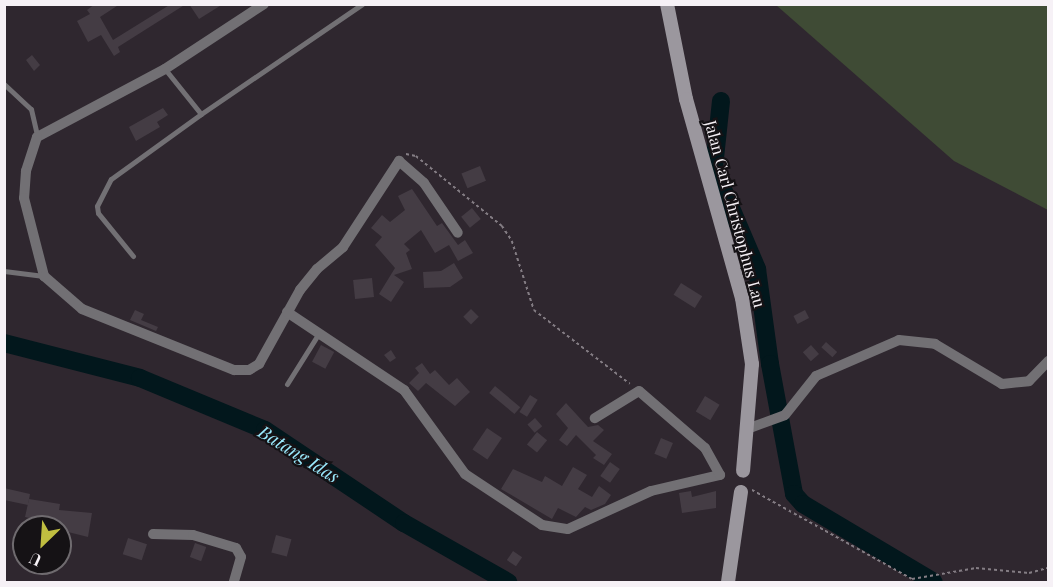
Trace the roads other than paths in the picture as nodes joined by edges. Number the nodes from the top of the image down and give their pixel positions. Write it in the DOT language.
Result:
graph roads {
  1 [pos="264,4"];
  2 [pos="362,4"];
  3 [pos="667,4"];
  4 [pos="165,69"];
  5 [pos="4,84"];
  6 [pos="201,114"];
  7 [pos="37,137"];
  8 [pos="458,233"];
  9 [pos="133,256"];
  10 [pos="4,271"];
  11 [pos="44,276"];
  12 [pos="287,312"];
  13 [pos="319,333"];
  14 [pos="1048,361"];
  15 [pos="287,384"];
  16 [pos="595,418"];
  17 [pos="747,429"];
  18 [pos="743,471"];
  19 [pos="745,490"];
  20 [pos="153,534"];
  21 [pos="234,582"];
  22 [pos="728,582"];
  1 -- 4 [label="street"];
  2 -- 6 [label="lane"];
  3 -- 17 [label="street, Jalan Carl Christophus Lau"];
  4 -- 6 [label="lane"];
  4 -- 7 [label="street"];
  5 -- 7 [label="lane"];
  6 -- 9 [label="lane"];
  7 -- 11 [label="street"];
  8 -- 12 [label="street"];
  10 -- 11 [label="lane"];
  11 -- 12 [label="street"];
  12 -- 13 [label="street"];
  13 -- 15 [label="lane"];
  13 -- 16 [label="street"];
  14 -- 17 [label="street"];
  17 -- 18 [label="street, Jalan Carl Christophus Lau"];
  18 -- 19 [label="street"];
  19 -- 22 [label="street"];
  20 -- 21 [label="street"];
}
